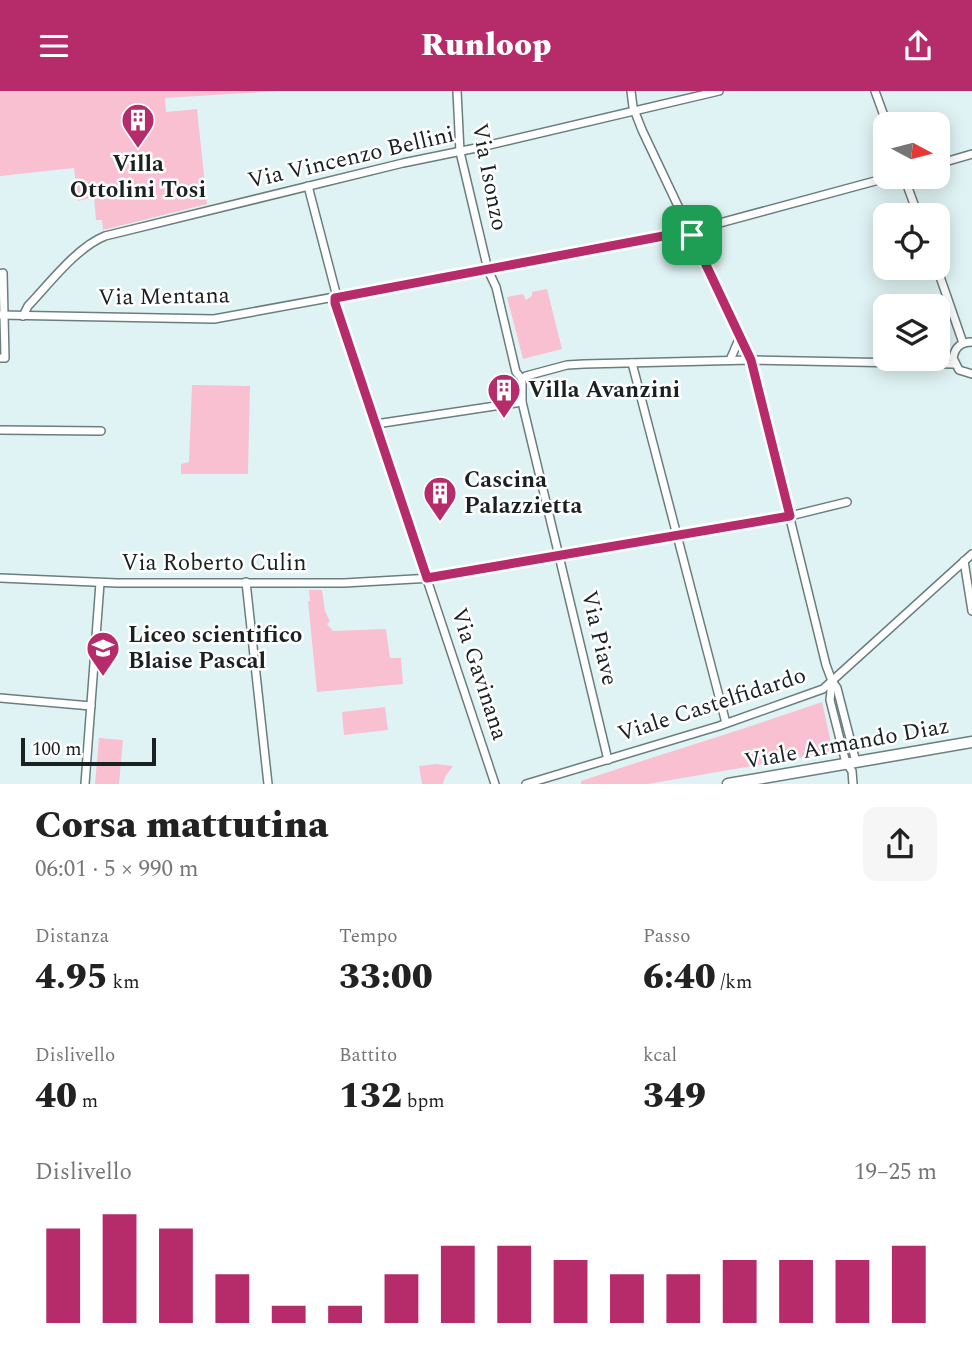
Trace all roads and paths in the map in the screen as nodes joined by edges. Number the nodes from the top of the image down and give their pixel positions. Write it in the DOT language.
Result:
graph roads {
  1 [pos="457,91"];
  2 [pos="631,91"];
  3 [pos="719,91"];
  4 [pos="875,91"];
  5 [pos="635,111"];
  6 [pos="883,112"];
  7 [pos="460,152"];
  8 [pos="972,154"];
  9 [pos="950,160"];
  10 [pos="873,182"];
  11 [pos="309,186"];
  12 [pos="690,231"];
  13 [pos="488,270"];
  14 [pos="0,274"];
  15 [pos="942,280"];
  16 [pos="335,298"];
  17 [pos="23,316"];
  18 [pos="2,317"];
  19 [pos="740,337"];
  20 [pos="968,342"];
  21 [pos="2,358"];
  22 [pos="730,360"];
  23 [pos="751,360"];
  24 [pos="632,363"];
  25 [pos="954,364"];
  26 [pos="972,373"];
  27 [pos="522,379"];
  28 [pos="522,402"];
  29 [pos="376,424"];
  30 [pos="0,430"];
  31 [pos="101,431"];
  32 [pos="847,502"];
  33 [pos="790,516"];
  34 [pos="678,536"];
  35 [pos="972,554"];
  36 [pos="560,556"];
  37 [pos="964,561"];
  38 [pos="0,578"];
  39 [pos="427,578"];
  40 [pos="246,582"];
  41 [pos="100,583"];
  42 [pos="972,611"];
  43 [pos="832,681"];
  44 [pos="0,698"];
  45 [pos="91,706"];
  46 [pos="726,723"];
  47 [pos="972,742"];
  48 [pos="608,760"];
  49 [pos="851,762"];
  50 [pos="539,782"];
  51 [pos="85,784"];
  52 [pos="268,784"];
  53 [pos="495,784"];
  54 [pos="526,784"];
  55 [pos="728,784"];
  56 [pos="853,784"];
  1 -- 7 [label="street, Via Isonzo"];
  2 -- 5 [label="street"];
  3 -- 5 [label="street, Via Vincenzo Bellini"];
  4 -- 6 [label="street"];
  5 -- 7 [label="street, Via Vincenzo Bellini"];
  5 -- 12 [label="street"];
  7 -- 11 [label="street, Via Vincenzo Bellini"];
  7 -- 13 [label="street, Via Isonzo"];
  8 -- 9 [label="street"];
  10 -- 12 [label="street, Via Mentana"];
  11 -- 16 [label="street, Via Gavinana"];
  11 -- 17 [label="street, Via Vincenzo Bellini"];
  12 -- 13 [label="street, Via Mentana"];
  12 -- 19 [label="street"];
  13 -- 16 [label="street, Via Mentana"];
  13 -- 27 [label="street, Via Isonzo"];
  14 -- 18 [label="street"];
  15 -- 20 [label="street"];
  16 -- 17 [label="street, Via Mentana"];
  16 -- 29 [label="street, Via Gavinana"];
  17 -- 18 [label="street, Via Mentana"];
  18 -- 21 [label="street"];
  19 -- 22 [label="street"];
  19 -- 23 [label="street"];
  20 -- 25 [label="street"];
  22 -- 23 [label="street"];
  22 -- 24 [label="street"];
  23 -- 25 [label="street"];
  23 -- 33 [label="street"];
  24 -- 27 [label="street"];
  24 -- 34 [label="street"];
  25 -- 26 [label="street"];
  27 -- 28 [label="street, Via Piave"];
  28 -- 29 [label="street"];
  28 -- 36 [label="street, Via Piave"];
  29 -- 39 [label="street, Via Gavinana"];
  30 -- 31 [label="street"];
  32 -- 33 [label="street, Via Roberto Culin"];
  33 -- 34 [label="street, Via Roberto Culin"];
  33 -- 43 [label="street"];
  34 -- 36 [label="street, Via Roberto Culin"];
  34 -- 46 [label="street"];
  35 -- 37 [label="street, Viale Castelfidardo"];
  36 -- 39 [label="street, Via Roberto Culin"];
  36 -- 48 [label="street, Via Piave"];
  37 -- 42 [label="street"];
  37 -- 43 [label="street, Viale Castelfidardo"];
  38 -- 41 [label="street, Via Roberto Culin"];
  39 -- 40 [label="street, Via Roberto Culin"];
  39 -- 53 [label="street, Via Gavinana"];
  40 -- 41 [label="street, Via Roberto Culin"];
  40 -- 52 [label="street"];
  41 -- 45 [label="street"];
  43 -- 46 [label="street, Viale Castelfidardo"];
  43 -- 49 [label="street"];
  44 -- 45 [label="street"];
  45 -- 51 [label="street"];
  46 -- 48 [label="street, Viale Castelfidardo"];
  47 -- 49 [label="main road, Viale Armando Diaz"];
  48 -- 50 [label="street, Viale Castelfidardo"];
  49 -- 55 [label="main road, Viale Armando Diaz"];
  49 -- 56 [label="street"];
  50 -- 54 [label="street, Viale Castelfidardo"];
}
